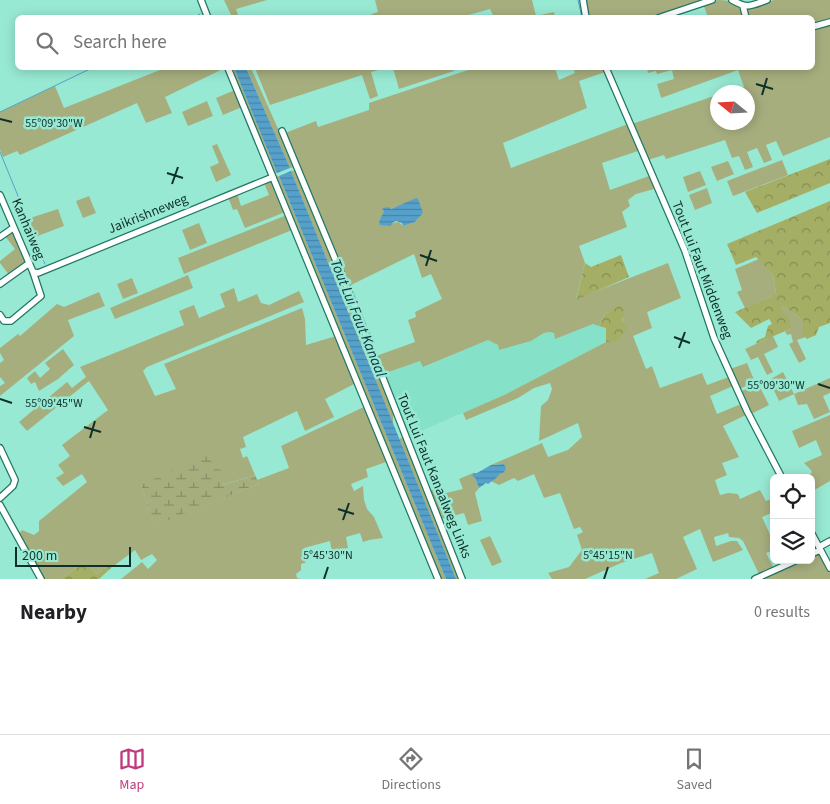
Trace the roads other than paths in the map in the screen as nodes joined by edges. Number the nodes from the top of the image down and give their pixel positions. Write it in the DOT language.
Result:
graph roads {
  1 [pos="201,0"];
  2 [pos="583,0"];
  3 [pos="712,0"];
  4 [pos="732,0"];
  5 [pos="767,0"];
  6 [pos="743,6"];
  7 [pos="207,15"];
  8 [pos="586,15"];
  9 [pos="667,15"];
  10 [pos="745,15"];
  11 [pos="830,22"];
  12 [pos="815,26"];
  13 [pos="229,70"];
  14 [pos="607,70"];
  15 [pos="282,131"];
  16 [pos="273,177"];
  17 [pos="0,195"];
  18 [pos="13,228"];
  19 [pos="0,238"];
  20 [pos="28,264"];
  21 [pos="33,272"];
  22 [pos="0,284"];
  23 [pos="0,315"];
  24 [pos="0,448"];
  25 [pos="780,474"];
  26 [pos="0,498"];
  27 [pos="0,506"];
  28 [pos="815,540"];
  29 [pos="830,541"];
  30 [pos="820,549"];
  31 [pos="815,552"];
  32 [pos="788,564"];
  33 [pos="830,568"];
  34 [pos="42,579"];
  35 [pos="438,579"];
  36 [pos="462,579"];
  37 [pos="756,579"];
  1 -- 7 [label="street"];
  2 -- 8 [label="street"];
  3 -- 9 [label="street"];
  4 -- 6 [label="street"];
  5 -- 6 [label="street"];
  6 -- 10 [label="street"];
  11 -- 12 [label="street"];
  13 -- 16 [label="street"];
  14 -- 25 [label="street, Tout Lui Faut Middenweg"];
  15 -- 36 [label="street, Tout Lui Faut Kanaalweg Links"];
  16 -- 21 [label="street, Jaikrishneweg"];
  16 -- 35 [label="street"];
  17 -- 18 [label="street, Kanhaiweg"];
  18 -- 19 [label="street"];
  18 -- 20 [label="street, Kanhaiweg"];
  20 -- 21 [label="street, Kanhaiweg"];
  20 -- 22 [label="street"];
  21 -- 23 [label="street, Kanhaiweg"];
  24 -- 26 [label="street"];
  27 -- 34 [label="street"];
  28 -- 30 [label="street"];
  29 -- 30 [label="street"];
  30 -- 31 [label="street"];
  30 -- 33 [label="street"];
  32 -- 37 [label="street"];
}
